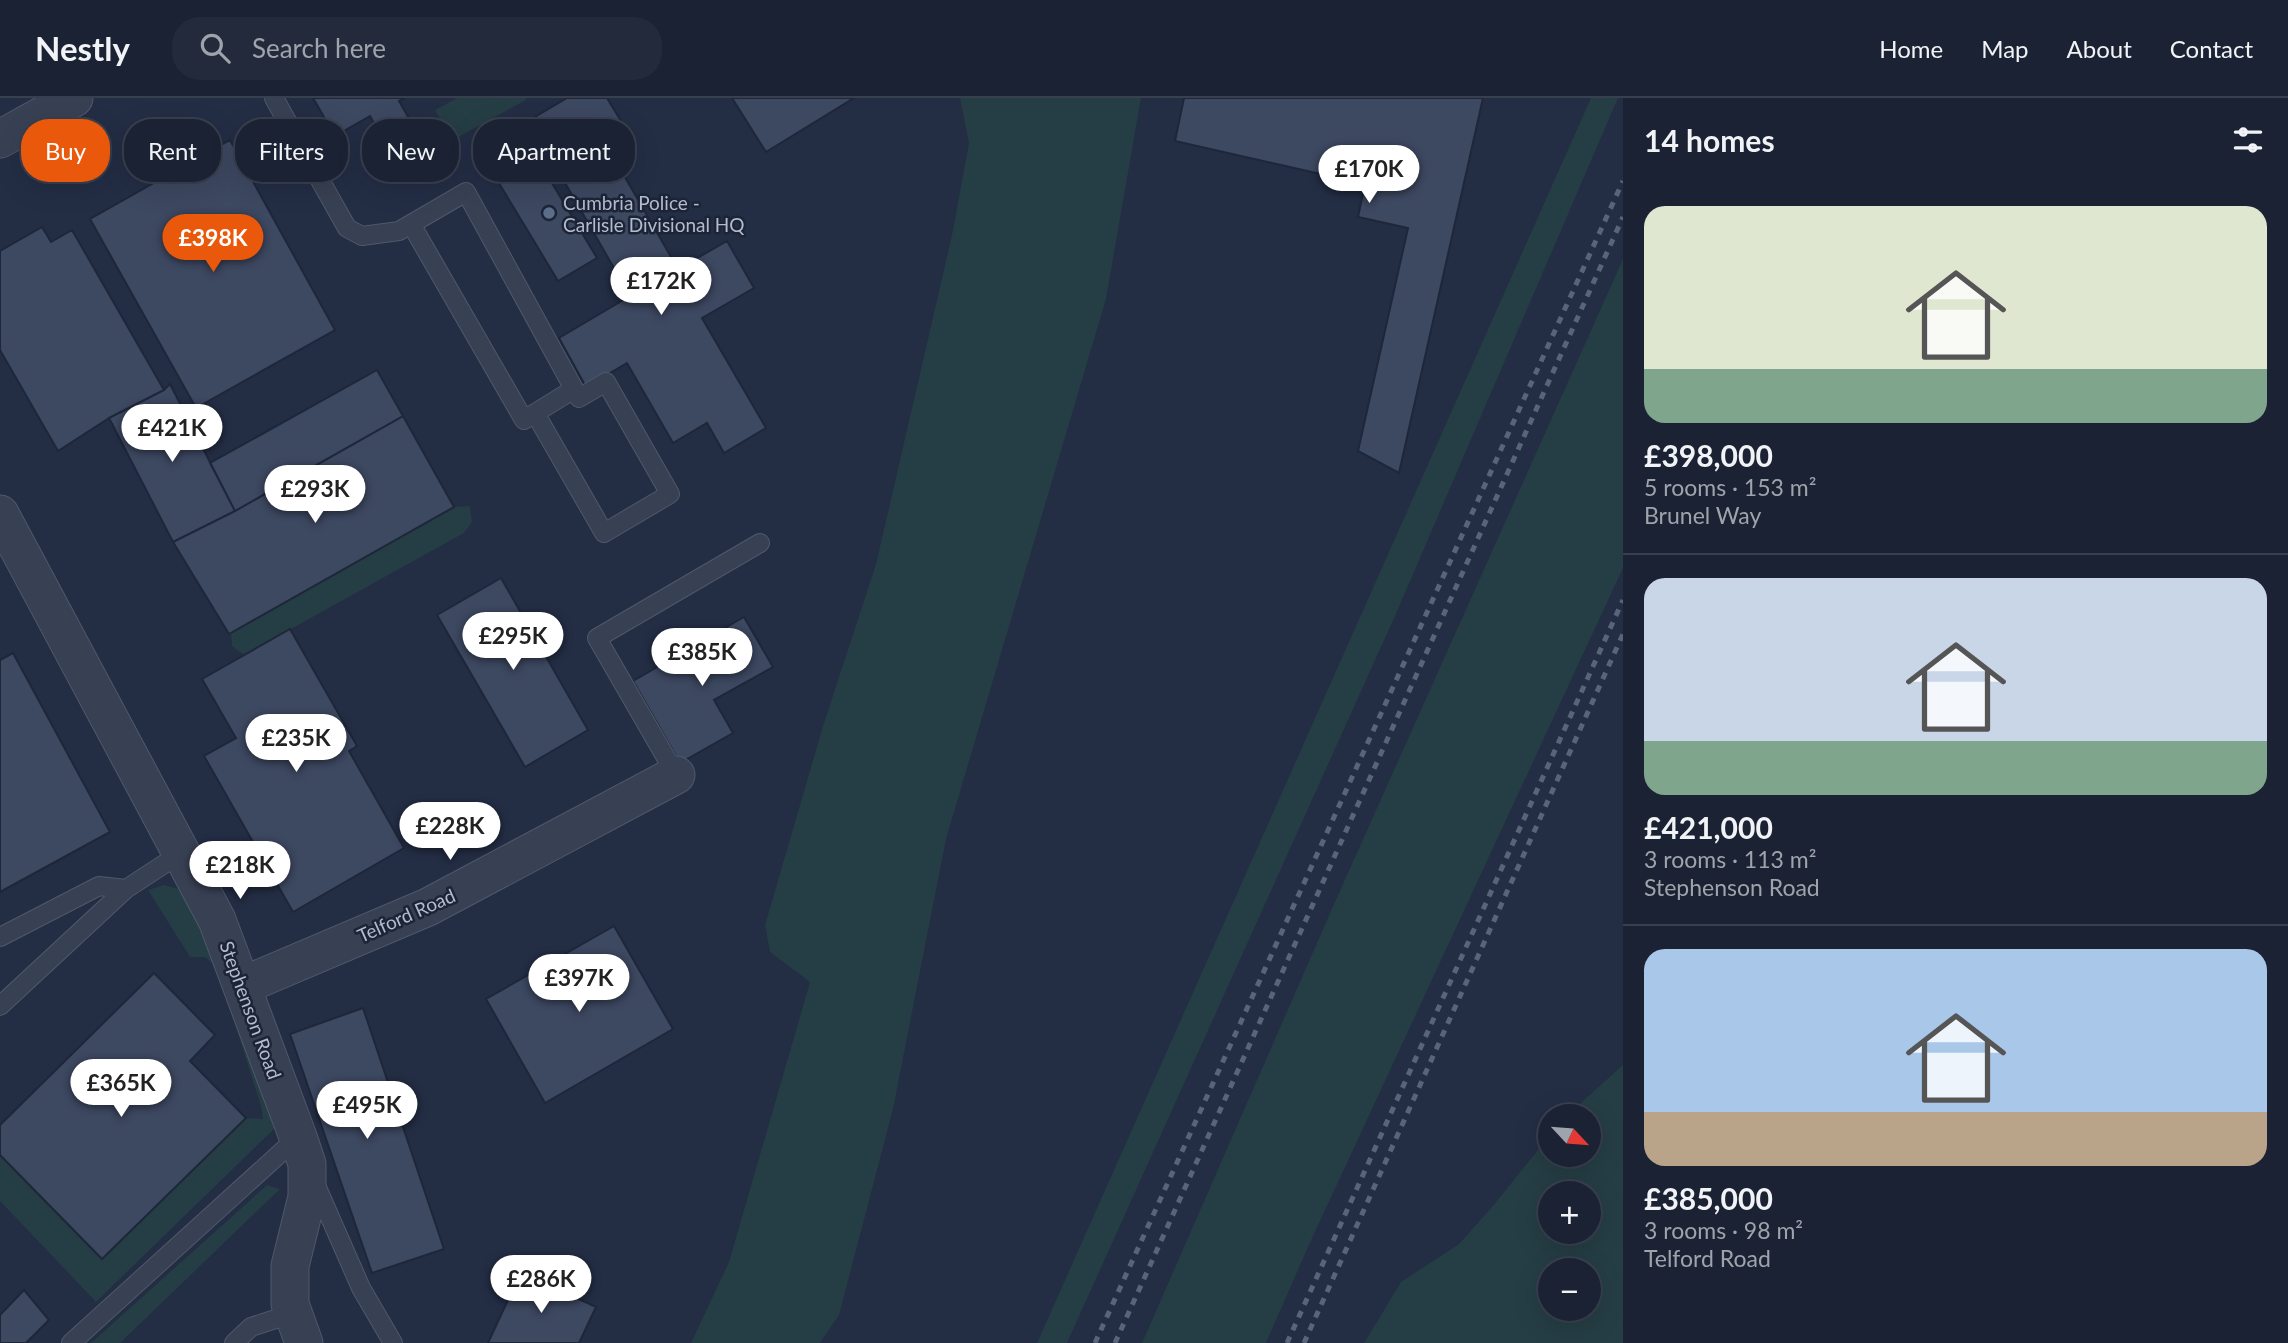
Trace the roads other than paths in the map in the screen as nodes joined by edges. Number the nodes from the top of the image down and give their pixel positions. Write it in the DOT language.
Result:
graph roads {
  1 [pos="74,98"];
  2 [pos="274,98"];
  3 [pos="0,139"];
  4 [pos="411,224"];
  5 [pos="574,389"];
  6 [pos="535,414"];
  7 [pos="0,514"];
  8 [pos="760,543"];
  9 [pos="676,775"];
  10 [pos="181,853"];
  11 [pos="126,888"];
  12 [pos="0,937"];
  13 [pos="242,986"];
  14 [pos="0,1006"];
  15 [pos="302,1151"];
  16 [pos="299,1328"];
  17 [pos="71,1343"];
  18 [pos="234,1343"];
  19 [pos="393,1343"];
  1 -- 3 [label="street"];
  2 -- 4 [label="lane"];
  4 -- 5 [label="lane"];
  4 -- 6 [label="lane"];
  5 -- 6 [label="lane"];
  5 -- 6 [label="lane"];
  7 -- 10 [label="street, Stephenson Road"];
  8 -- 9 [label="lane"];
  9 -- 13 [label="street, Telford Road"];
  10 -- 11 [label="lane"];
  10 -- 13 [label="street, Stephenson Road"];
  11 -- 12 [label="lane"];
  11 -- 14 [label="lane"];
  13 -- 15 [label="street, Stephenson Road"];
  15 -- 16 [label="street, Stephenson Road"];
  15 -- 17 [label="lane"];
  15 -- 19 [label="lane"];
  16 -- 18 [label="lane"];
}
